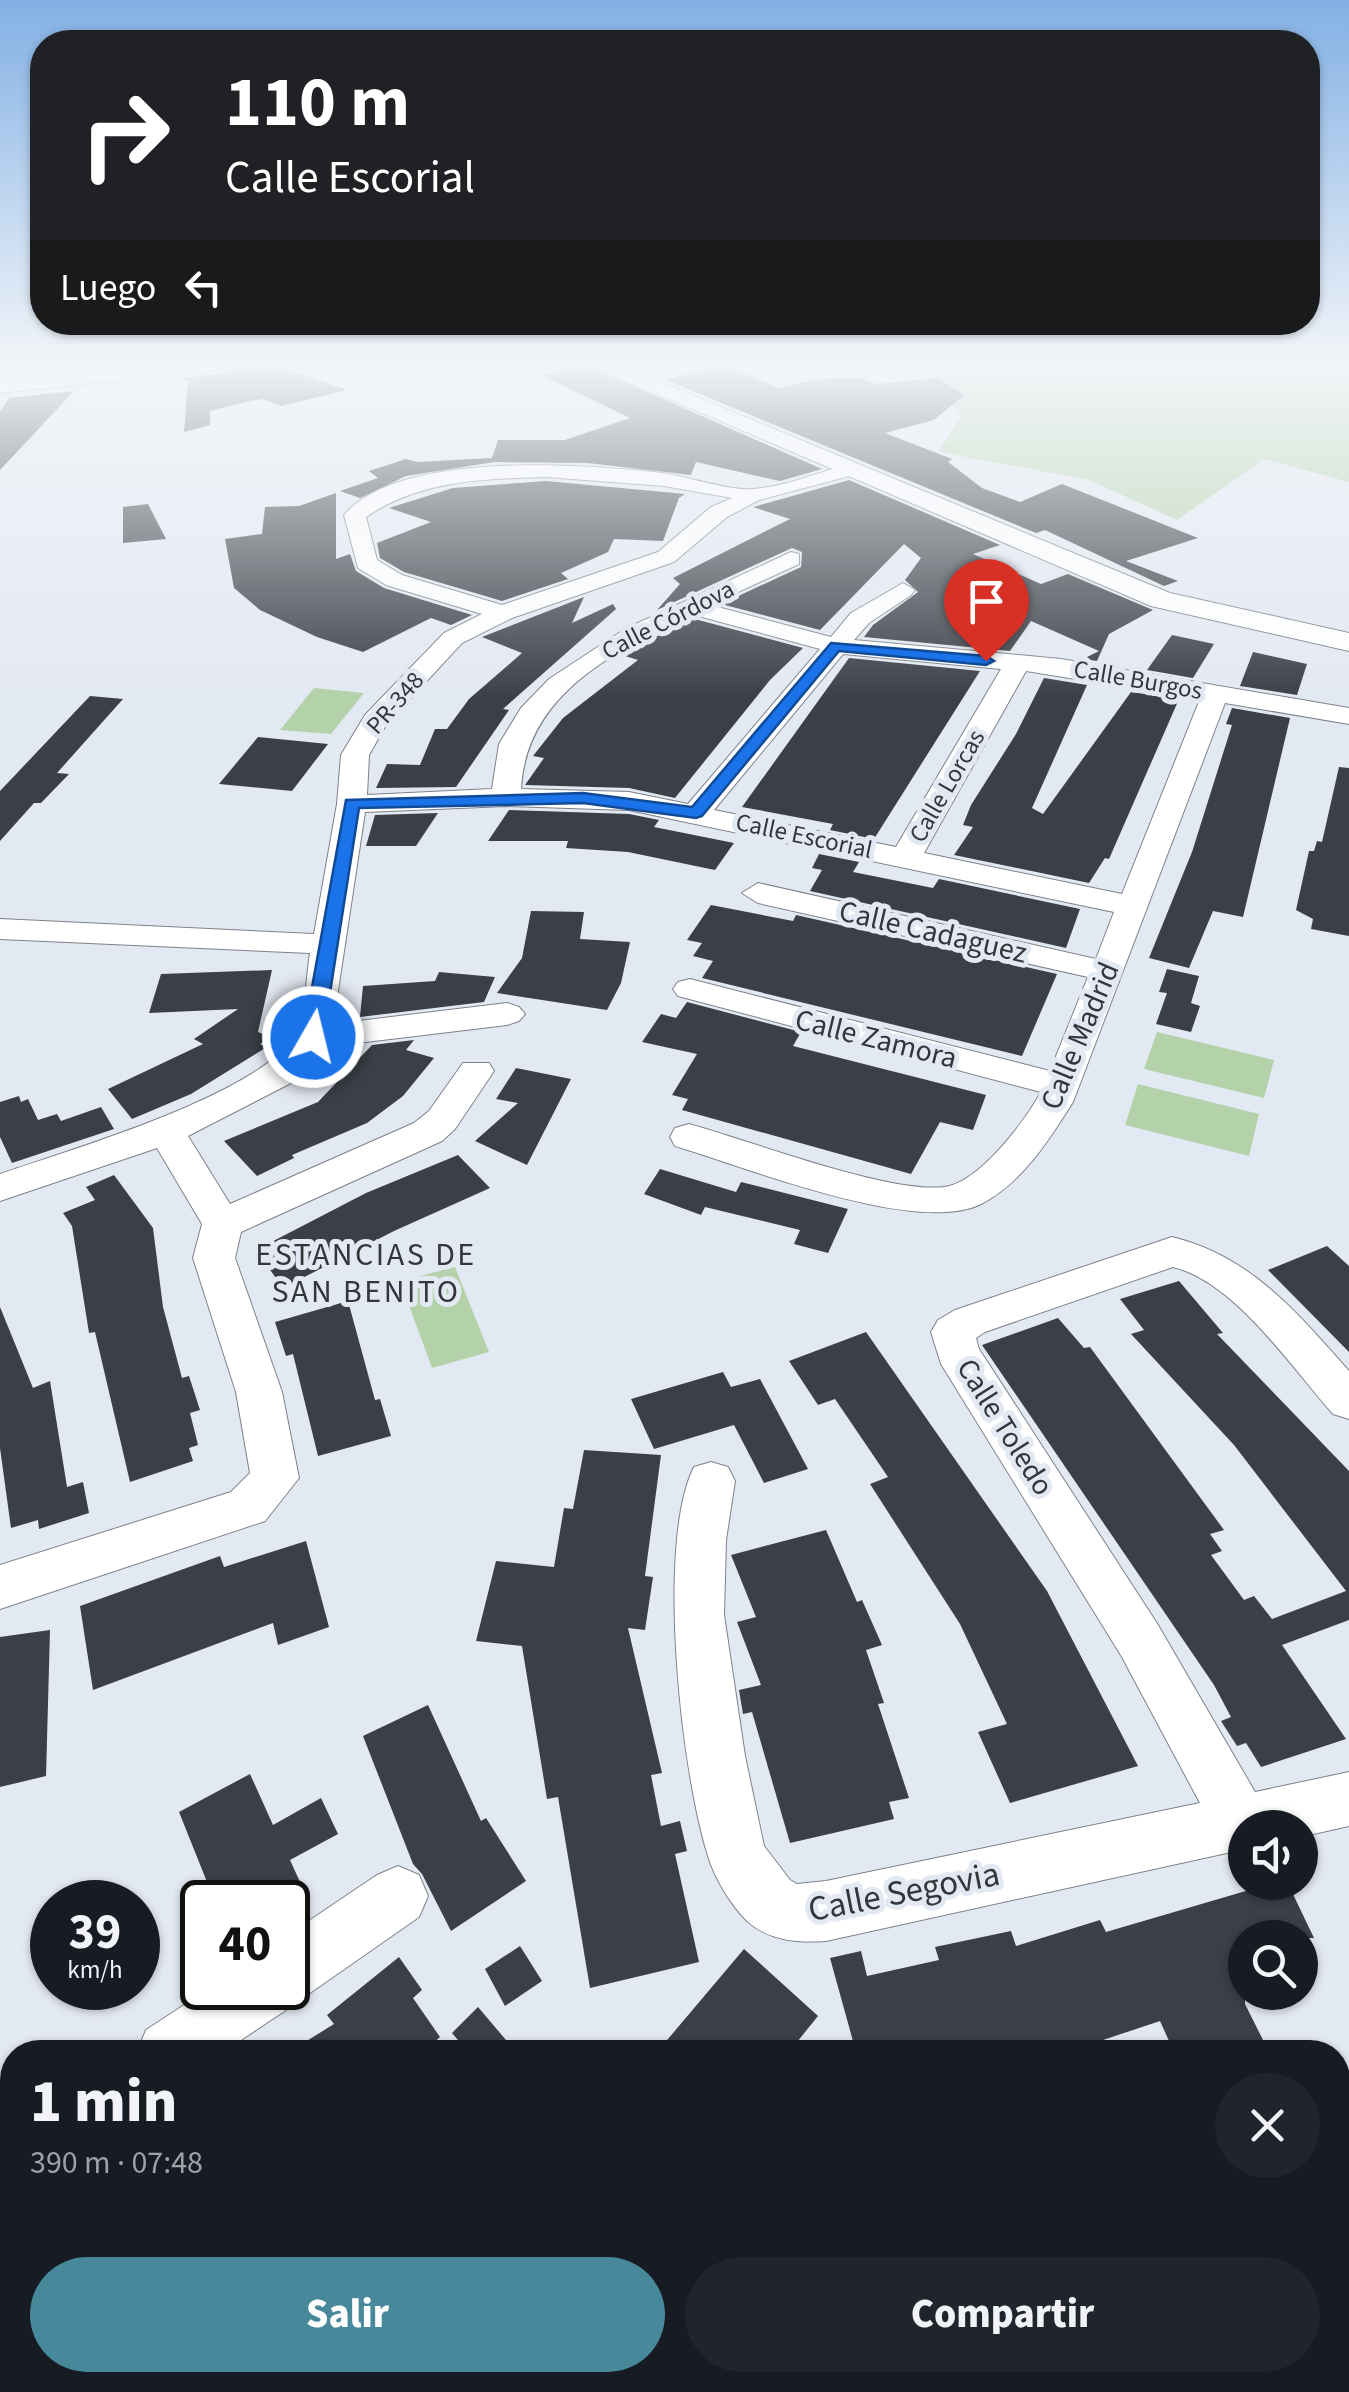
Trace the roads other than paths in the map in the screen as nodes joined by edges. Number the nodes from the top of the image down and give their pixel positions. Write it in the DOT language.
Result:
graph roads {
  1 [pos="450,476"];
  2 [pos="590,476"];
  3 [pos="829,476"];
  4 [pos="863,476"];
  5 [pos="752,496"];
  6 [pos="790,558"];
  7 [pos="903,590"];
  8 [pos="691,608"];
  9 [pos="503,613"];
  10 [pos="1349,642"];
  11 [pos="836,646"];
  12 [pos="1017,664"];
  13 [pos="1215,694"];
  14 [pos="1349,716"];
  15 [pos="506,797"];
  16 [pos="352,804"];
  17 [pos="696,812"];
  18 [pos="906,857"];
  19 [pos="758,893"];
  20 [pos="1133,906"];
  21 [pos="0,929"];
  22 [pos="326,944"];
  23 [pos="1109,972"];
  24 [pos="690,989"];
  25 [pos="507,1014"];
  26 [pos="313,1037"];
  27 [pos="476,1071"];
  28 [pos="1063,1086"];
  29 [pos="166,1130"];
  30 [pos="688,1137"];
  31 [pos="0,1188"];
  32 [pos="222,1224"];
  33 [pos="1349,1401"];
  34 [pos="711,1480"];
  35 [pos="0,1587"];
  36 [pos="1349,1798"];
  37 [pos="1234,1810"];
  38 [pos="1292,1810"];
  39 [pos="1228,1824"];
  40 [pos="398,1896"];
  41 [pos="310,1956"];
  42 [pos="231,2010"];
  43 [pos="186,2040"];
  1 -- 9 [label="street"];
  2 -- 5 [label="street"];
  3 -- 5 [label="street, PR-348 / PR-348"];
  4 -- 10 [label="main road"];
  5 -- 9 [label="street, PR-348 / PR-348"];
  6 -- 8 [label="street, Calle Córdova"];
  7 -- 11 [label="street"];
  8 -- 11 [label="street, Calle Burgos"];
  8 -- 15 [label="street, Calle Córdova"];
  9 -- 16 [label="street, PR-348 / PR-348"];
  11 -- 12 [label="street, Calle Burgos"];
  11 -- 17 [label="street"];
  12 -- 13 [label="street, Calle Burgos"];
  12 -- 18 [label="street, Calle Lorcas"];
  13 -- 14 [label="street, Calle Burgos"];
  13 -- 20 [label="street, Calle Madrid"];
  15 -- 16 [label="street, Calle Escorial"];
  15 -- 17 [label="street, Calle Escorial"];
  16 -- 22 [label="street, PR-348 / PR-348"];
  17 -- 18 [label="street, Calle Escorial"];
  18 -- 20 [label="street, Calle Escorial"];
  19 -- 23 [label="street, Calle Cadaguez"];
  20 -- 23 [label="street, Calle Madrid"];
  21 -- 22 [label="street"];
  22 -- 26 [label="street, PR-348 / PR-348"];
  23 -- 28 [label="street, Calle Madrid"];
  24 -- 28 [label="street, Calle Zamora"];
  25 -- 26 [label="street"];
  26 -- 29 [label="street"];
  27 -- 32 [label="street"];
  28 -- 30 [label="street, Calle Madrid"];
  29 -- 31 [label="street"];
  29 -- 32 [label="street"];
  32 -- 35 [label="street"];
  33 -- 37 [label="street, Calle Toledo"];
  34 -- 39 [label="street, Calle Segovia"];
  36 -- 38 [label="street, Calle Segovia"];
  40 -- 41 [label="street"];
  42 -- 43 [label="street"];
}
